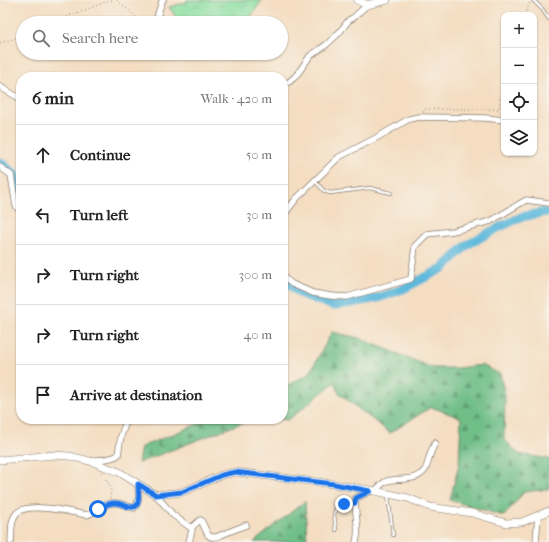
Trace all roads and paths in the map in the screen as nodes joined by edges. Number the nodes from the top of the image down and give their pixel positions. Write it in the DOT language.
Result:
graph roads {
  1 [pos="113,0"];
  2 [pos="117,0"];
  3 [pos="163,0"];
  4 [pos="357,0"];
  5 [pos="387,0"];
  6 [pos="532,0"];
  7 [pos="367,5"];
  8 [pos="526,12"];
  9 [pos="68,16"];
  10 [pos="135,16"];
  11 [pos="158,16"];
  12 [pos="549,19"];
  13 [pos="16,38"];
  14 [pos="0,43"];
  15 [pos="288,82"];
  16 [pos="0,86"];
  17 [pos="501,90"];
  18 [pos="16,95"];
  19 [pos="423,113"];
  20 [pos="501,120"];
  21 [pos="0,167"];
  22 [pos="315,180"];
  23 [pos="391,193"];
  24 [pos="549,204"];
  25 [pos="16,206"];
  26 [pos="288,209"];
  27 [pos="288,281"];
  28 [pos="125,424"];
  29 [pos="435,443"];
  30 [pos="0,460"];
  31 [pos="93,462"];
  32 [pos="138,484"];
  33 [pos="372,491"];
  34 [pos="388,494"];
  35 [pos="156,495"];
  36 [pos="115,503"];
  37 [pos="355,503"];
  38 [pos="549,511"];
  39 [pos="538,515"];
  40 [pos="246,525"];
  41 [pos="191,528"];
  42 [pos="336,530"];
  43 [pos="393,535"];
  44 [pos="11,542"];
  45 [pos="189,542"];
  46 [pos="356,542"];
  47 [pos="536,542"];
  1 -- 9 [label="path"];
  2 -- 10 [label="path"];
  3 -- 11 [label="street"];
  4 -- 7 [label="street"];
  5 -- 7 [label="street"];
  6 -- 8 [label="path"];
  6 -- 12 [label="lane"];
  7 -- 15 [label="street"];
  13 -- 14 [label="path"];
  16 -- 18 [label="street"];
  17 -- 19 [label="path"];
  20 -- 22 [label="street"];
  21 -- 25 [label="street"];
  22 -- 23 [label="lane"];
  22 -- 26 [label="street"];
  24 -- 27 [label="street"];
  28 -- 31 [label="street"];
  29 -- 33 [label="street"];
  30 -- 31 [label="street"];
  31 -- 32 [label="street"];
  31 -- 36 [label="path"];
  32 -- 35 [label="street"];
  32 -- 36 [label="street"];
  33 -- 34 [label="street"];
  33 -- 35 [label="street"];
  33 -- 37 [label="street"];
  34 -- 39 [label="street"];
  34 -- 43 [label="lane"];
  35 -- 41 [label="street"];
  36 -- 44 [label="street"];
  37 -- 42 [label="lane"];
  37 -- 46 [label="street"];
  38 -- 39 [label="street"];
  39 -- 47 [label="street"];
  40 -- 41 [label="street"];
  41 -- 45 [label="street"];
}
